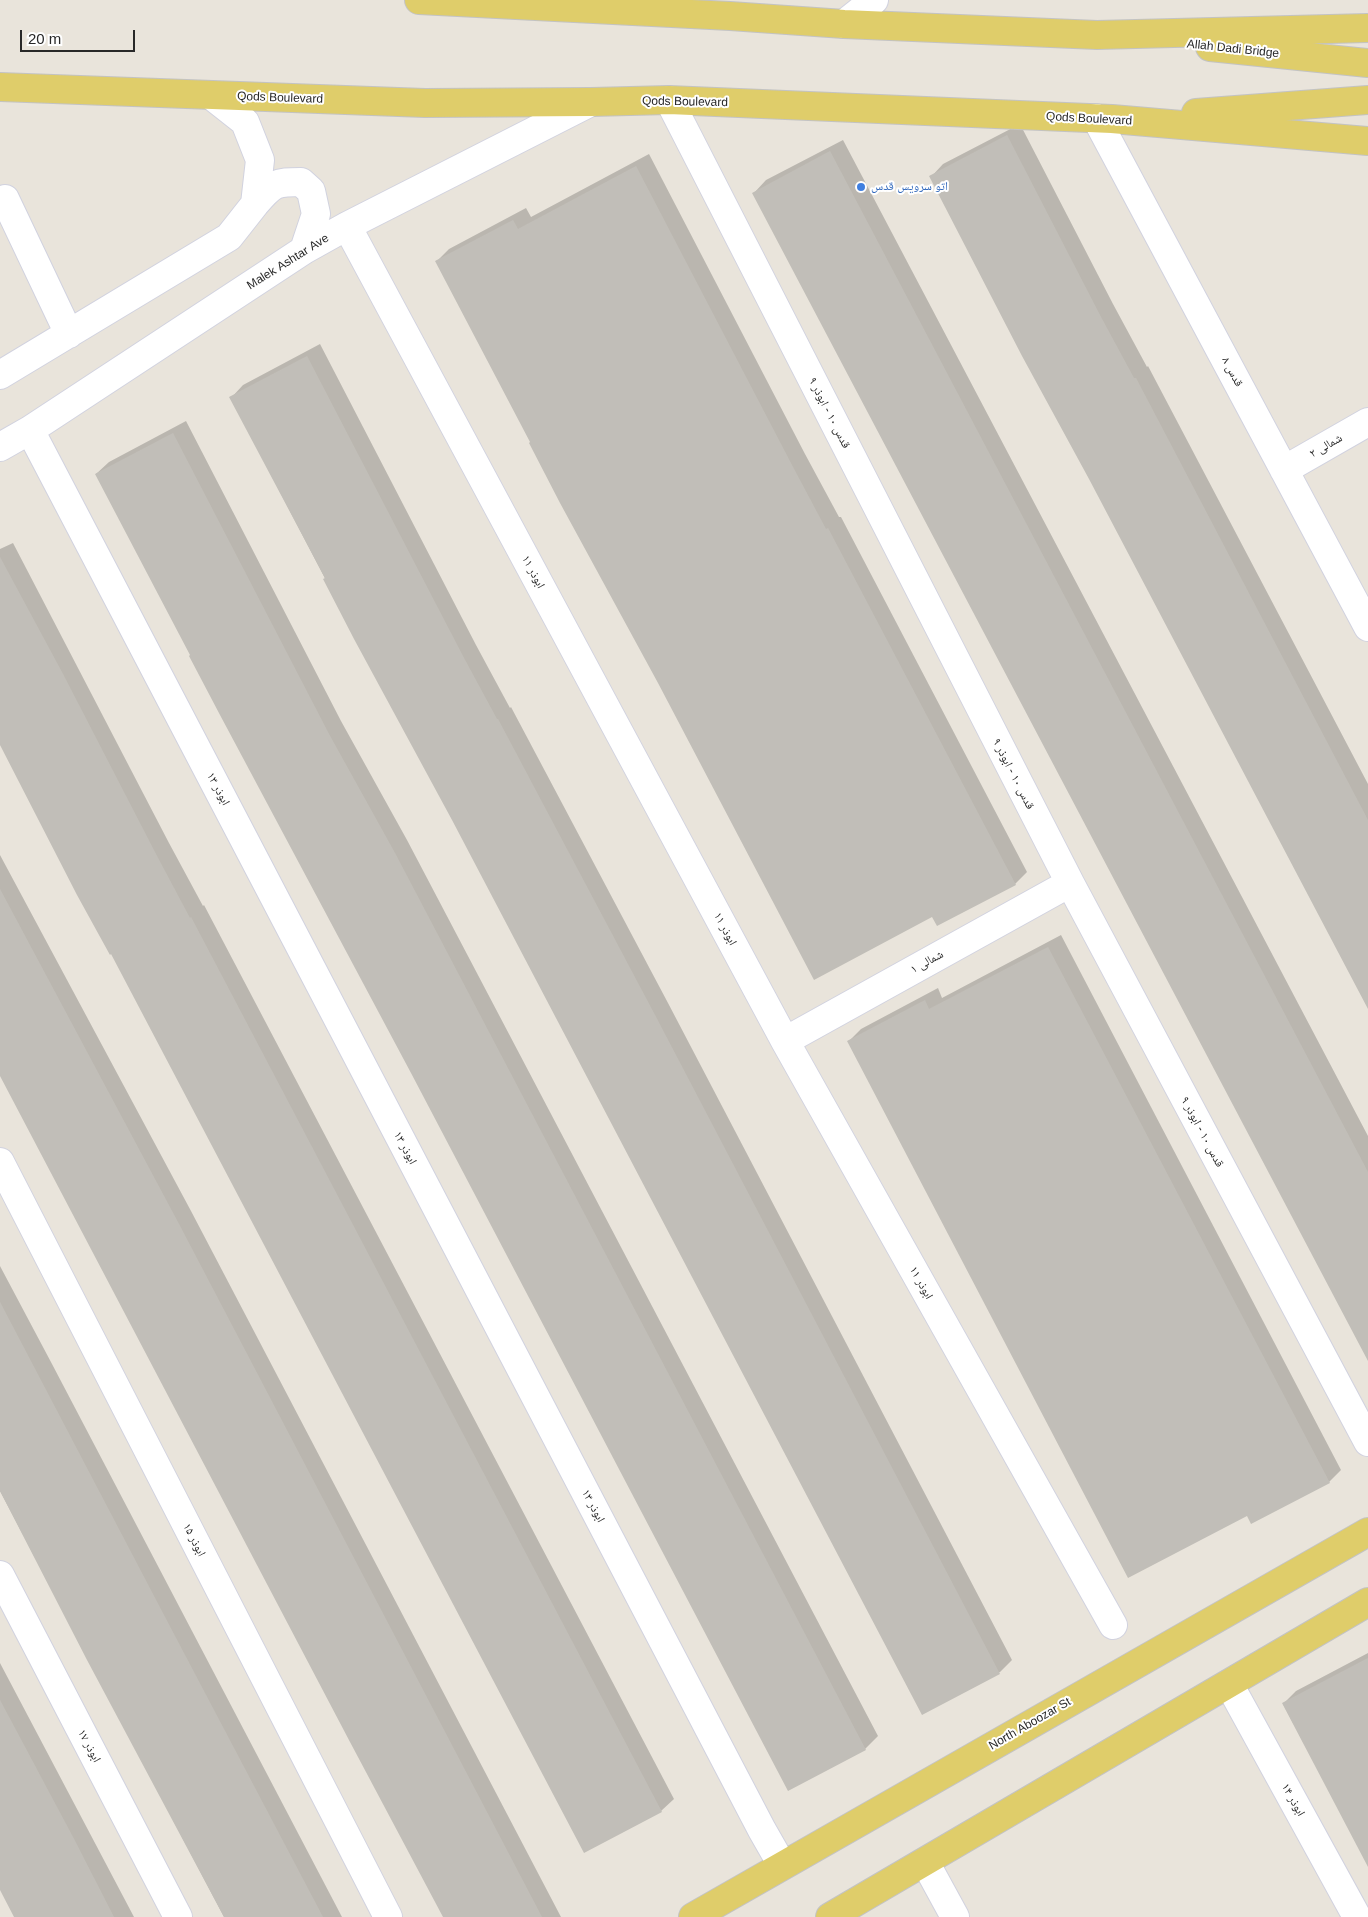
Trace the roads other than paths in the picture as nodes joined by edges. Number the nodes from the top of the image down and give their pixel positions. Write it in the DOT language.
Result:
graph roads {
  1 [pos="431,0"];
  2 [pos="874,0"];
  3 [pos="724,8"];
  4 [pos="844,24"];
  5 [pos="1368,28"];
  6 [pos="1097,35"];
  7 [pos="1368,63"];
  8 [pos="0,87"];
  9 [pos="212,96"];
  10 [pos="669,100"];
  11 [pos="1368,100"];
  12 [pos="591,102"];
  13 [pos="1104,119"];
  14 [pos="1368,141"];
  15 [pos="5,199"];
  16 [pos="256,204"];
  17 [pos="347,226"];
  18 [pos="304,250"];
  19 [pos="69,334"];
  20 [pos="0,376"];
  21 [pos="1368,422"];
  22 [pos="30,430"];
  23 [pos="0,447"];
  24 [pos="1284,470"];
  25 [pos="1368,627"];
  26 [pos="1070,884"];
  27 [pos="785,1041"];
  28 [pos="0,1162"];
  29 [pos="1368,1442"];
  30 [pos="1368,1532"];
  31 [pos="0,1574"];
  32 [pos="1368,1602"];
  33 [pos="1113,1625"];
  34 [pos="1229,1684"];
  35 [pos="925,1862"];
  36 [pos="782,1865"];
  37 [pos="178,1917"];
  38 [pos="388,1917"];
  39 [pos="692,1917"];
  40 [pos="830,1917"];
  41 [pos="955,1917"];
  42 [pos="1357,1917"];
  1 -- 3 [label="main road"];
  2 -- 4 [label="street"];
  3 -- 4 [label="main road"];
  4 -- 6 [label="main road"];
  5 -- 6 [label="main road"];
  6 -- 7 [label="main road, Allah Dadi Bridge"];
  8 -- 9 [label="main road, Qods Boulevard"];
  9 -- 12 [label="main road, Qods Boulevard"];
  9 -- 16 [label="street"];
  10 -- 12 [label="main road, Qods Boulevard"];
  10 -- 13 [label="main road, Qods Boulevard"];
  10 -- 26 [label="street, قدس ۱۰ - ابوذر ۹"];
  11 -- 13 [label="main road"];
  12 -- 17 [label="street, Malek Ashtar Ave"];
  13 -- 14 [label="main road, Qods Boulevard"];
  13 -- 24 [label="street, قدس ۸"];
  15 -- 19 [label="street"];
  16 -- 18 [label="street"];
  16 -- 19 [label="street"];
  17 -- 18 [label="street, Malek Ashtar Ave"];
  17 -- 27 [label="street, ابوذر ۱۱"];
  18 -- 22 [label="street, Malek Ashtar Ave"];
  19 -- 20 [label="street"];
  21 -- 24 [label="street, شمالی ۲"];
  22 -- 23 [label="street, Malek Ashtar Ave"];
  22 -- 36 [label="street, ابوذر ۱۳"];
  24 -- 25 [label="street, قدس ۸"];
  26 -- 27 [label="street, شمالی ۱"];
  26 -- 29 [label="street, قدس ۱۰ - ابوذر ۹"];
  27 -- 33 [label="street, ابوذر ۱۱"];
  28 -- 38 [label="street, ابوذر ۱۵"];
  30 -- 36 [label="main road, North Aboozar St"];
  31 -- 37 [label="street, ابوذر ۱۷"];
  32 -- 34 [label="main road"];
  34 -- 35 [label="main road"];
  34 -- 42 [label="street, ابوذر ۱۴"];
  35 -- 40 [label="main road"];
  35 -- 41 [label="street"];
  36 -- 39 [label="main road, North Aboozar St"];
}
